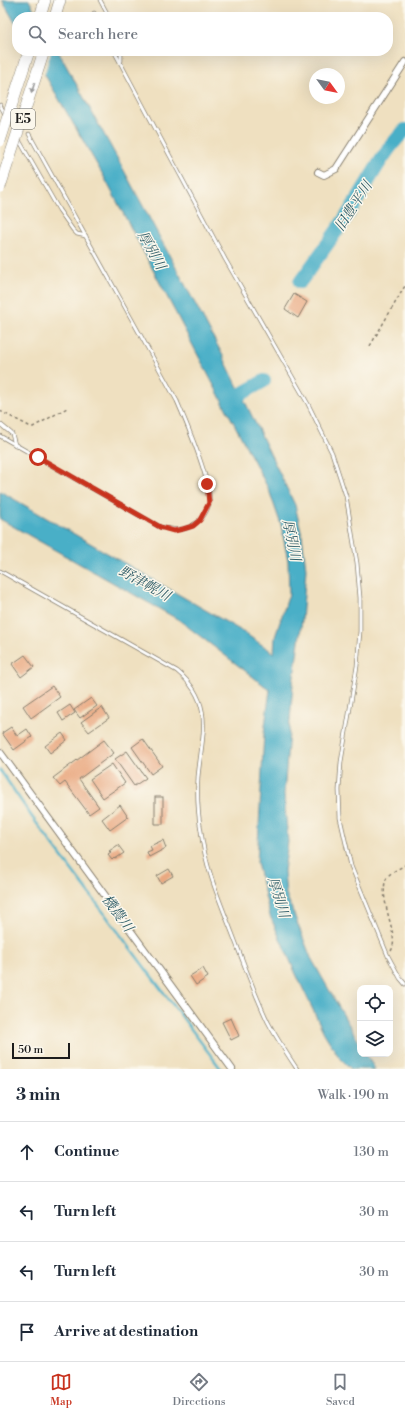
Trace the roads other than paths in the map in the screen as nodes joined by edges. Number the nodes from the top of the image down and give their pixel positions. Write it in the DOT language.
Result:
graph roads {
  1 [pos="45,0"];
  2 [pos="60,0"];
  3 [pos="100,0"];
  4 [pos="41,12"];
  5 [pos="56,12"];
  6 [pos="106,12"];
  7 [pos="27,56"];
  8 [pos="42,56"];
  9 [pos="117,56"];
  10 [pos="121,56"];
  11 [pos="405,62"];
  12 [pos="121,63"];
  13 [pos="0,105"];
  14 [pos="11,125"];
  15 [pos="15,132"];
  16 [pos="29,134"];
  17 [pos="0,141"];
  18 [pos="318,172"];
  19 [pos="0,187"];
  20 [pos="86,236"];
  21 [pos="0,424"];
  22 [pos="0,436"];
  23 [pos="15,445"];
  24 [pos="0,571"];
  25 [pos="0,752"];
  26 [pos="405,984"];
  27 [pos="232,1069"];
  28 [pos="297,1069"];
  1 -- 4 [label="highway"];
  2 -- 5 [label="highway"];
  3 -- 6 [label="lane"];
  7 -- 17 [label="highway, E5, bridge"];
  8 -- 19 [label="highway, E5, one-way, bridge"];
  9 -- 12 [label="lane"];
  10 -- 12 [label="lane"];
  11 -- 18 [label="street"];
  12 -- 26 [label="lane"];
  13 -- 14 [label="lane"];
  15 -- 20 [label="lane"];
  16 -- 20 [label="lane"];
  20 -- 23 [label="lane"];
  21 -- 23 [label="lane"];
  22 -- 23 [label="lane"];
  24 -- 28 [label="lane"];
  25 -- 27 [label="street"];
}
